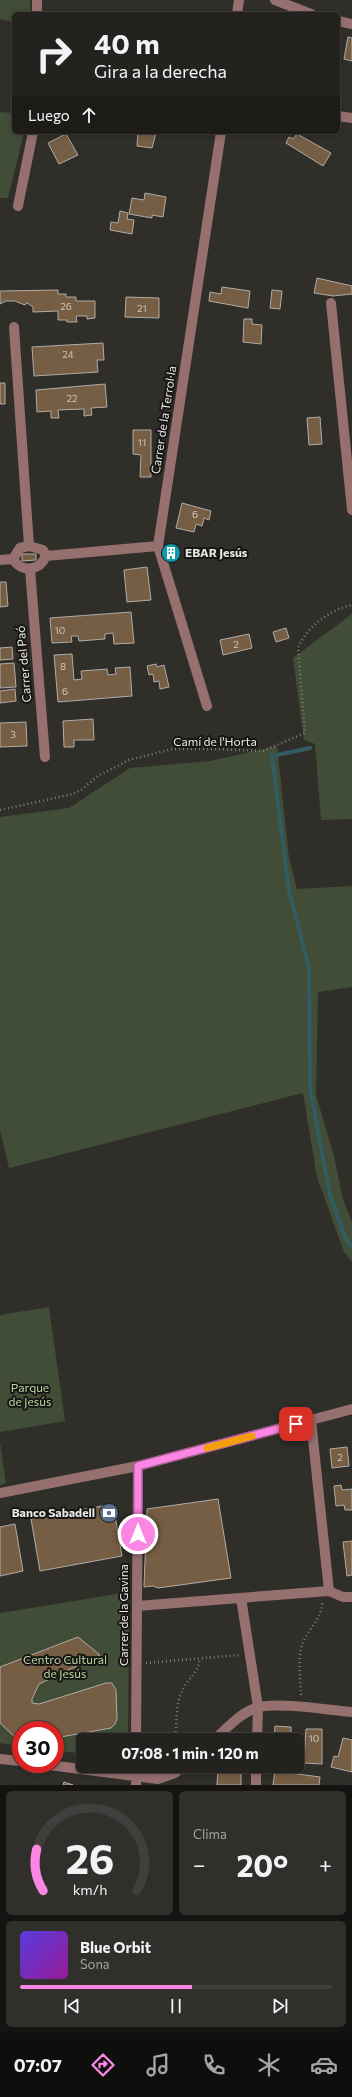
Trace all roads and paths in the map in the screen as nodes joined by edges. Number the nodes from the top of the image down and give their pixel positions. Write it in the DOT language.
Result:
graph roads {
  1 [pos="37,0"];
  2 [pos="238,0"];
  3 [pos="275,0"];
  4 [pos="37,12"];
  5 [pos="237,12"];
  6 [pos="306,12"];
  7 [pos="340,21"];
  8 [pos="352,24"];
  9 [pos="340,116"];
  10 [pos="352,118"];
  11 [pos="34,134"];
  12 [pos="221,134"];
  13 [pos="18,206"];
  14 [pos="331,303"];
  15 [pos="14,327"];
  16 [pos="352,510"];
  17 [pos="29,546"];
  18 [pos="158,546"];
  19 [pos="46,556"];
  20 [pos="13,559"];
  21 [pos="0,560"];
  22 [pos="30,569"];
  23 [pos="352,605"];
  24 [pos="207,706"];
  25 [pos="45,757"];
  26 [pos="0,810"];
  27 [pos="352,1409"];
  28 [pos="311,1420"];
  29 [pos="138,1466"];
  30 [pos="0,1493"];
  31 [pos="325,1591"];
  32 [pos="352,1597"];
  33 [pos="240,1598"];
  34 [pos="137,1606"];
  35 [pos="249,1653"];
  36 [pos="199,1659"];
  37 [pos="137,1664"];
  38 [pos="258,1707"];
  39 [pos="302,1708"];
  40 [pos="352,1712"];
  41 [pos="136,1733"];
  42 [pos="176,1733"];
  43 [pos="222,1733"];
  44 [pos="257,1733"];
  45 [pos="0,1758"];
  46 [pos="12,1760"];
  47 [pos="64,1768"];
  48 [pos="173,1773"];
  49 [pos="256,1773"];
  50 [pos="136,1781"];
  51 [pos="256,1785"];
  1 -- 4 [label="street"];
  2 -- 5 [label="street"];
  3 -- 6 [label="street"];
  7 -- 8 [label="street"];
  9 -- 10 [label="street"];
  11 -- 13 [label="street"];
  12 -- 18 [label="street, Carrer de la Terrol·la"];
  14 -- 16 [label="street"];
  15 -- 17 [label="street"];
  17 -- 19 [label="street"];
  17 -- 20 [label="street"];
  18 -- 19 [label="street"];
  18 -- 24 [label="street, Carrer de la Terrol·la"];
  19 -- 22 [label="street"];
  20 -- 21 [label="street"];
  20 -- 22 [label="street"];
  22 -- 25 [label="street, Carrer del Paó"];
  23 -- 26 [label="path, Camí de l'Horta"];
  27 -- 28 [label="street"];
  28 -- 29 [label="street"];
  28 -- 31 [label="street"];
  29 -- 30 [label="street"];
  29 -- 34 [label="street, Carrer de la Gavina"];
  31 -- 32 [label="street"];
  31 -- 33 [label="street"];
  31 -- 39 [label="path"];
  33 -- 34 [label="street"];
  33 -- 35 [label="street"];
  34 -- 37 [label="street, Carrer de la Gavina"];
  35 -- 36 [label="path"];
  35 -- 38 [label="street"];
  36 -- 37 [label="path"];
  36 -- 42 [label="path"];
  37 -- 41 [label="street, Carrer de la Gavina"];
  38 -- 39 [label="street"];
  38 -- 43 [label="street"];
  38 -- 44 [label="street"];
  39 -- 40 [label="street"];
  45 -- 46 [label="street"];
  47 -- 50 [label="street"];
  48 -- 50 [label="street"];
  49 -- 51 [label="street"];
}
